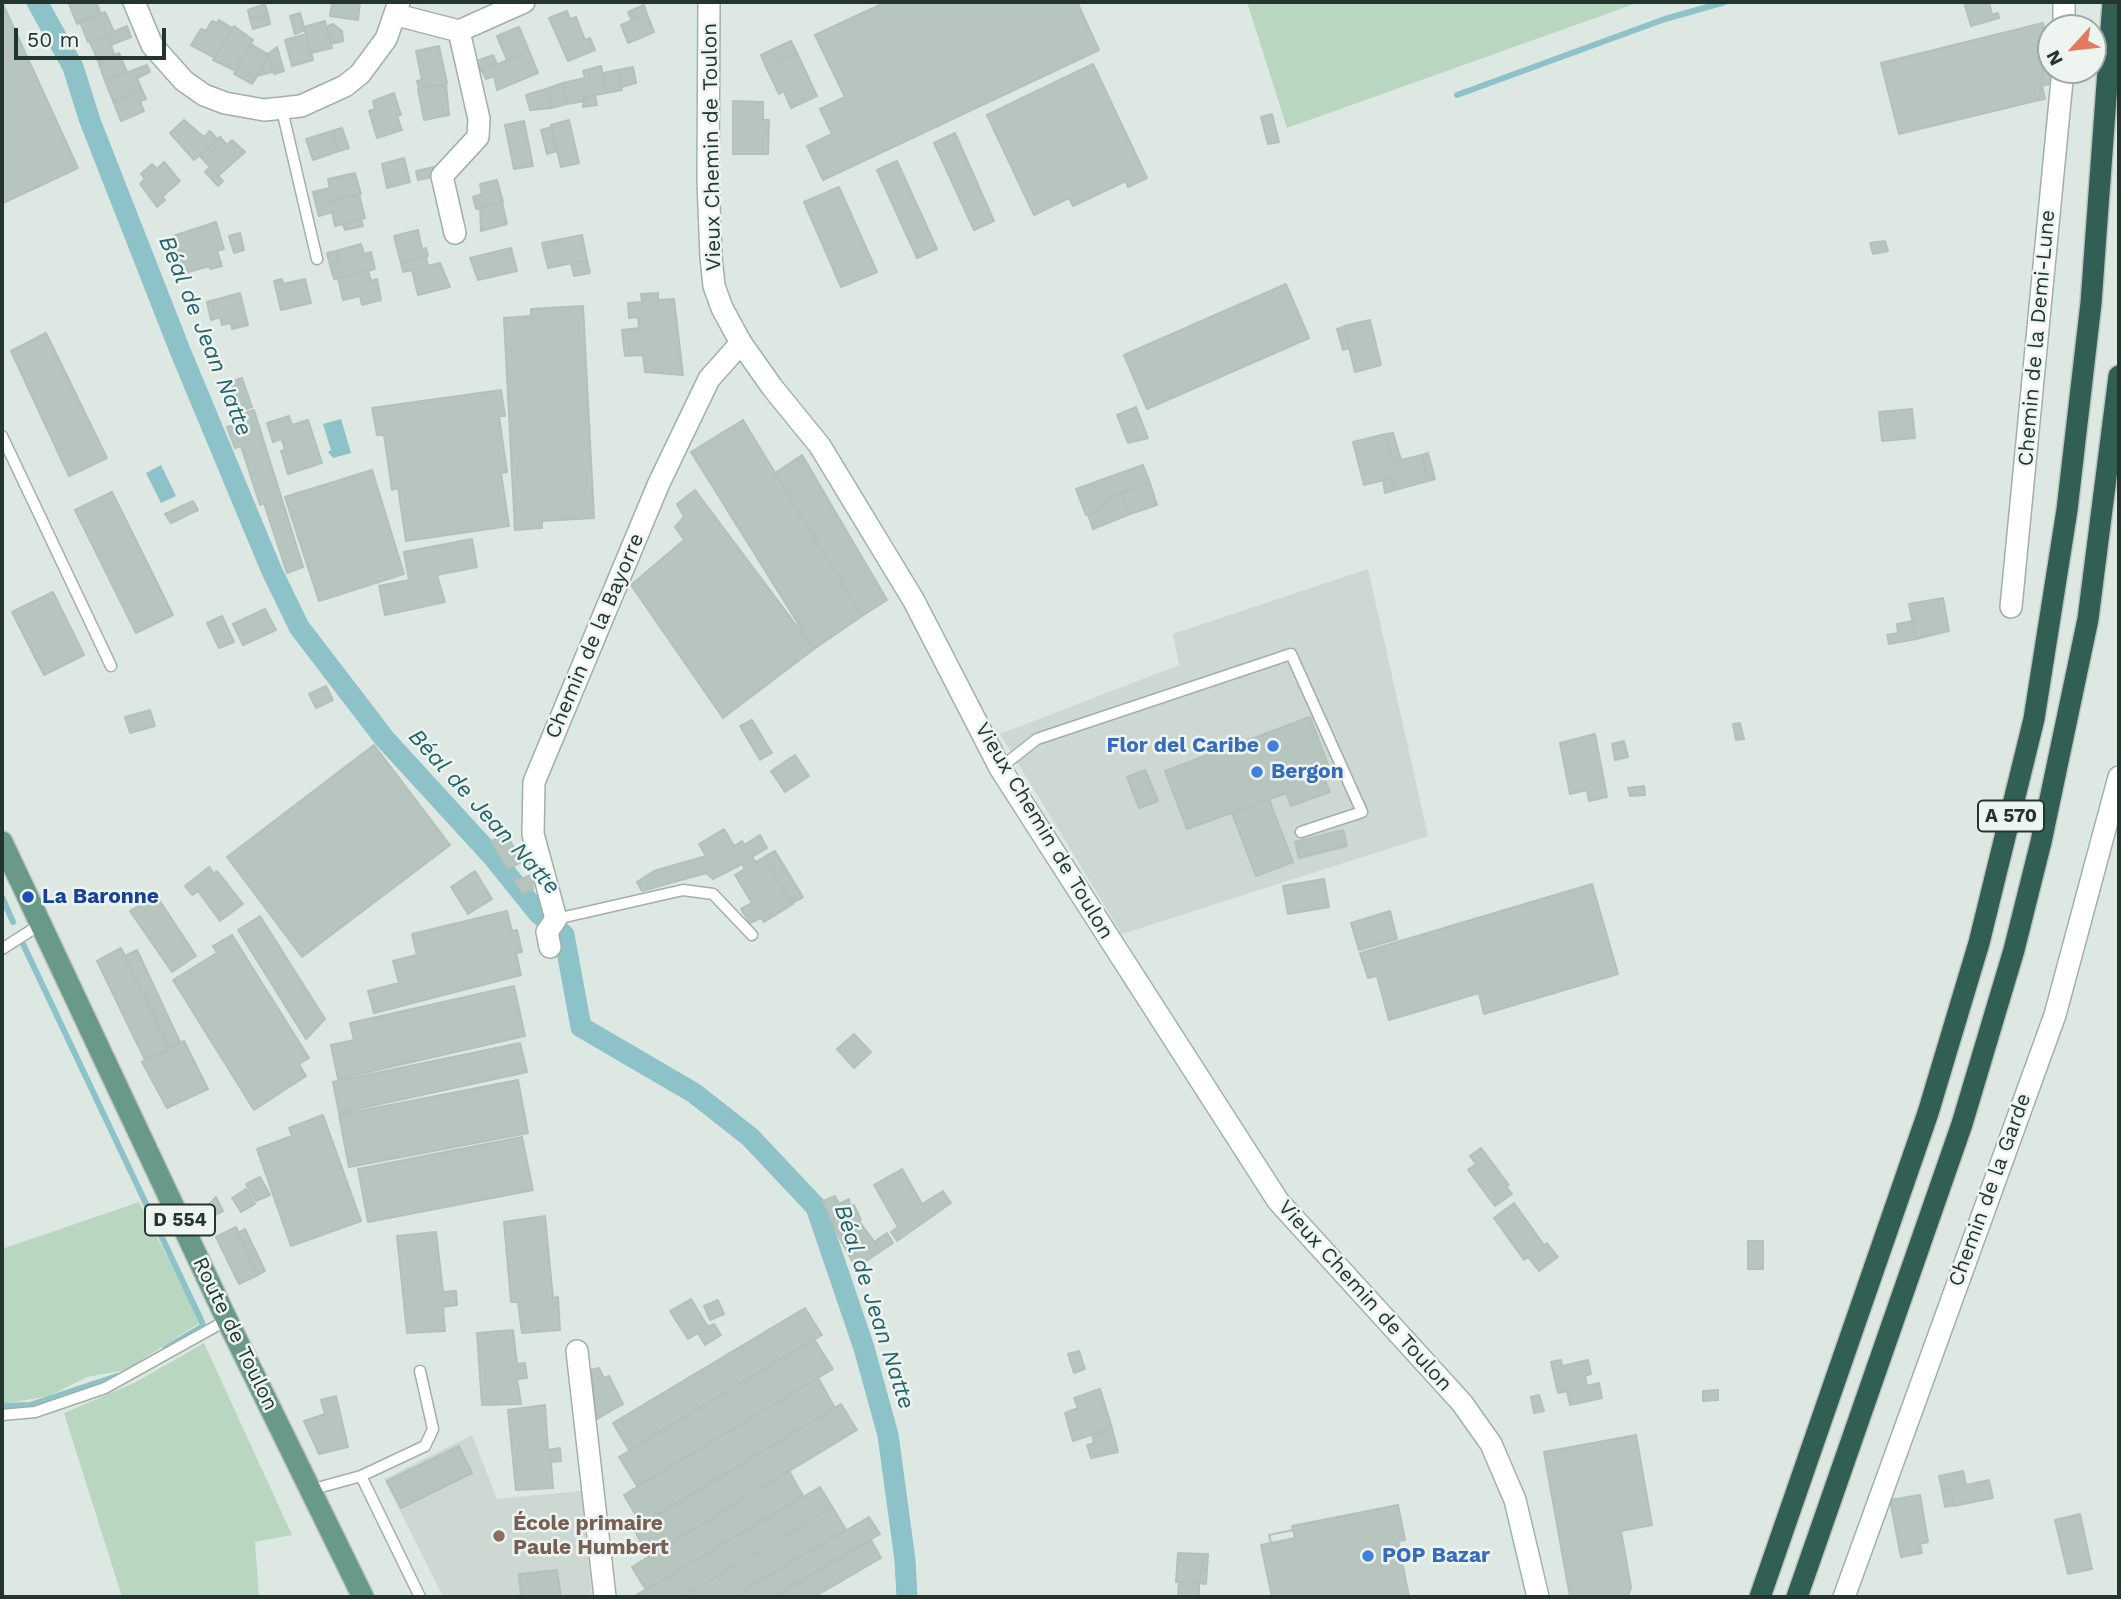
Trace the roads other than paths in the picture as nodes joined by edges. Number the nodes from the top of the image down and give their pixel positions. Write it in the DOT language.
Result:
graph roads {
  1 [pos="134,2"];
  2 [pos="524,2"];
  3 [pos="709,2"];
  4 [pos="2113,2"];
  5 [pos="398,8"];
  6 [pos="459,31"];
  7 [pos="2062,84"];
  8 [pos="282,110"];
  9 [pos="455,233"];
  10 [pos="317,260"];
  11 [pos="741,343"];
  12 [pos="2119,376"];
  13 [pos="2,436"];
  14 [pos="2011,607"];
  15 [pos="111,666"];
  16 [pos="1000,768"];
  17 [pos="2119,777"];
  18 [pos="1301,832"];
  19 [pos="2,842"];
  20 [pos="41,924"];
  21 [pos="552,930"];
  22 [pos="752,936"];
  23 [pos="2,949"];
  24 [pos="227,1320"];
  25 [pos="577,1351"];
  26 [pos="420,1371"];
  27 [pos="2,1415"];
  28 [pos="361,1476"];
  29 [pos="310,1490"];
  30 [pos="363,1597"];
  31 [pos="420,1597"];
  32 [pos="605,1597"];
  33 [pos="1538,1597"];
  34 [pos="1760,1597"];
  35 [pos="1797,1597"];
  36 [pos="1844,1597"];
  1 -- 8 [label="street"];
  2 -- 6 [label="street"];
  3 -- 11 [label="street, Vieux Chemin de Toulon"];
  4 -- 34 [label="highway, A 570"];
  5 -- 6 [label="street"];
  5 -- 8 [label="street"];
  6 -- 9 [label="street"];
  7 -- 14 [label="street, Chemin de la Demi-Lune"];
  8 -- 10 [label="lane"];
  11 -- 16 [label="street, Vieux Chemin de Toulon"];
  11 -- 21 [label="street, Chemin de la Bayorre"];
  12 -- 35 [label="highway, A 570"];
  13 -- 15 [label="lane"];
  16 -- 18 [label="lane"];
  16 -- 33 [label="street, Vieux Chemin de Toulon"];
  17 -- 36 [label="street, Chemin de la Garde"];
  19 -- 20 [label="main road, Route de Toulon / D 554"];
  20 -- 23 [label="lane"];
  20 -- 24 [label="main road, Route de Toulon / D 554"];
  21 -- 22 [label="lane"];
  24 -- 27 [label="lane"];
  24 -- 29 [label="main road, Route de Toulon / D 554"];
  25 -- 32 [label="street"];
  26 -- 28 [label="lane"];
  28 -- 29 [label="lane"];
  28 -- 31 [label="lane"];
  29 -- 30 [label="main road, Route de Toulon / D 554"];
}
